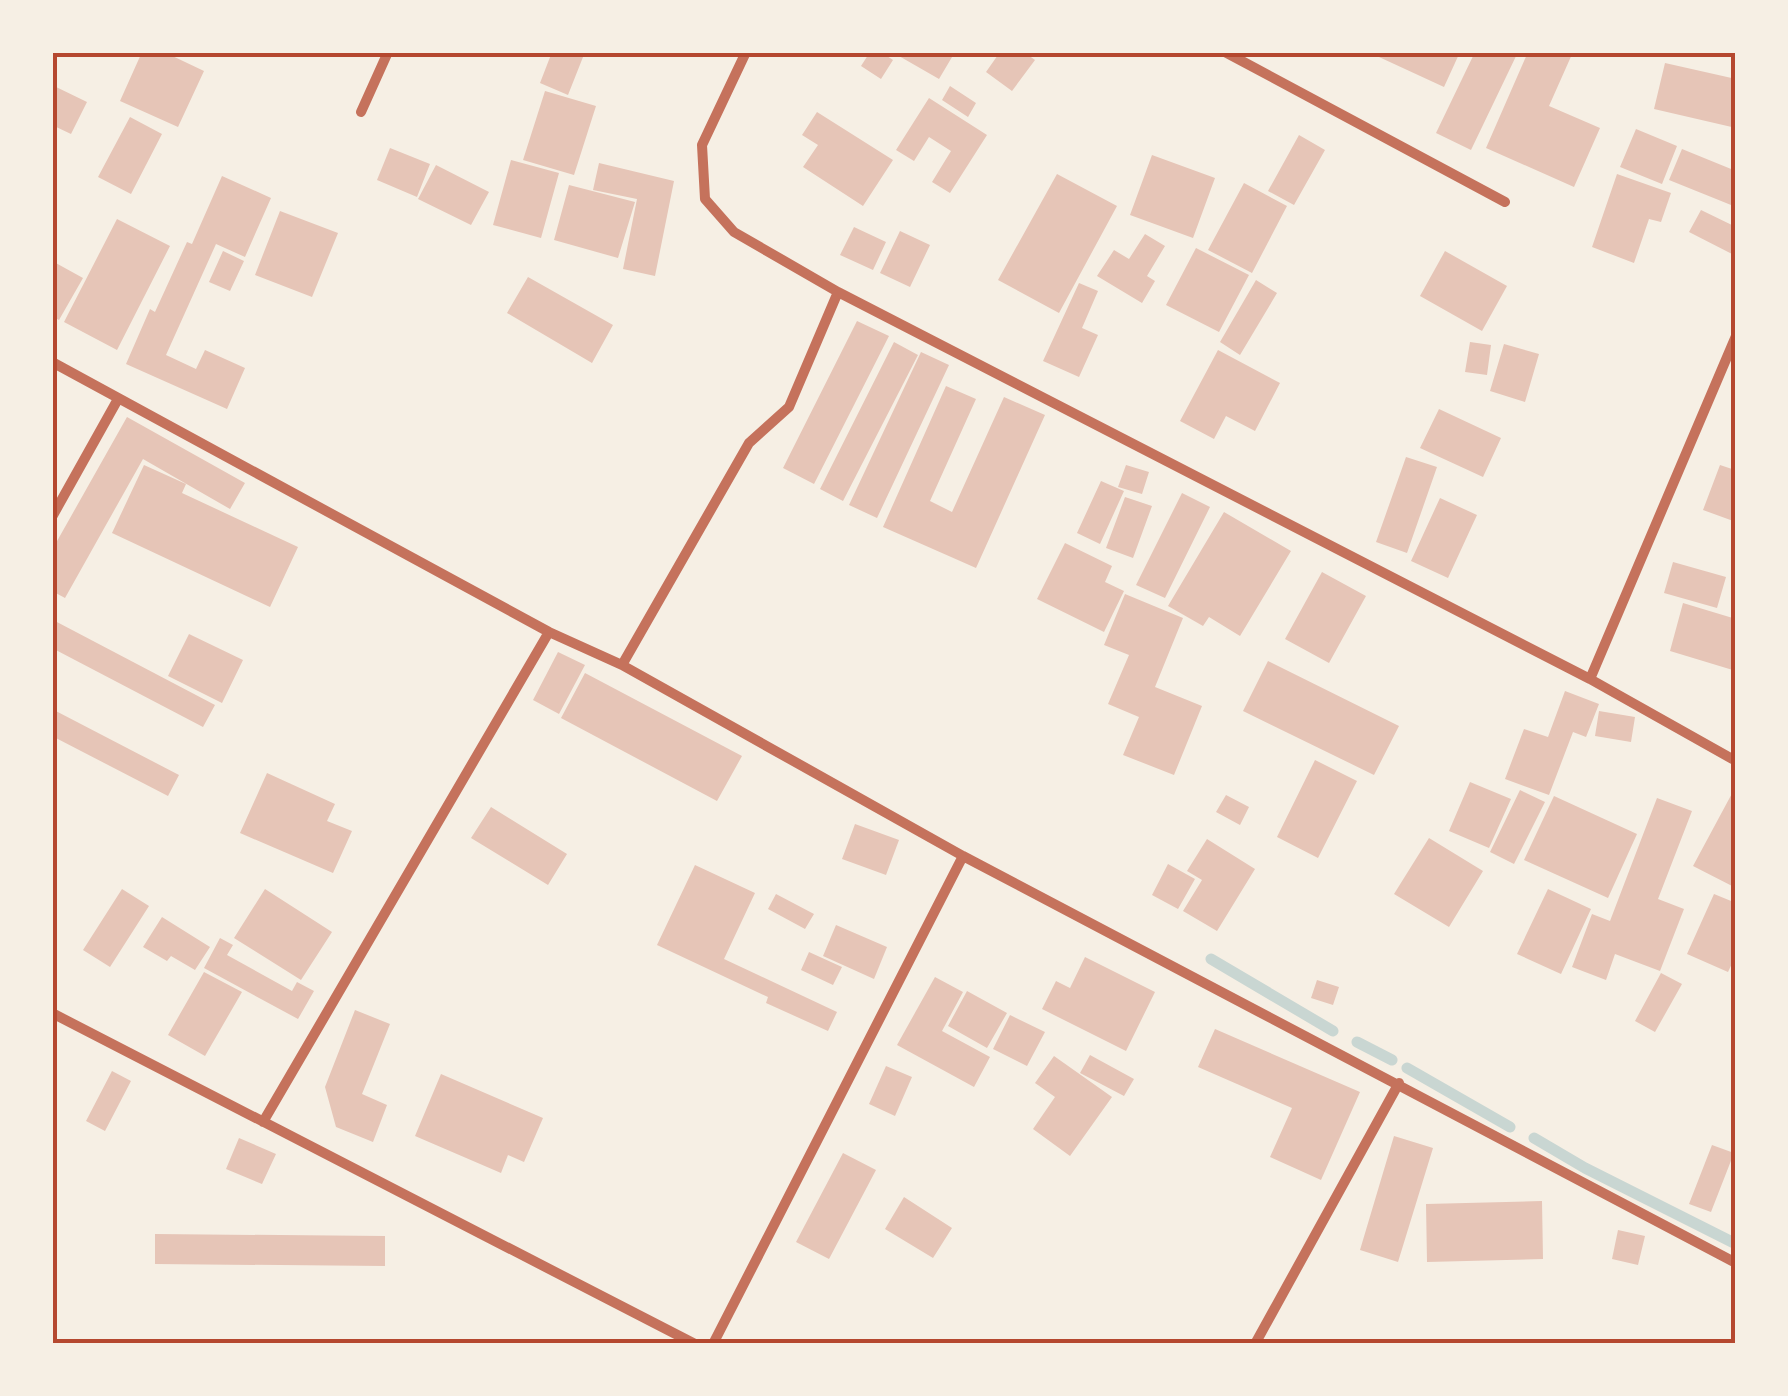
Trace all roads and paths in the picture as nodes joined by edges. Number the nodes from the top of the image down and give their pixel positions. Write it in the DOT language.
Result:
graph roads {
  1 [pos="388,52"];
  2 [pos="746,52"];
  3 [pos="1225,52"];
  4 [pos="361,112"];
  5 [pos="1505,202"];
  6 [pos="838,292"];
  7 [pos="1736,336"];
  8 [pos="52,362"];
  9 [pos="118,398"];
  10 [pos="52,517"];
  11 [pos="549,632"];
  12 [pos="622,665"];
  13 [pos="1590,680"];
  14 [pos="1736,761"];
  15 [pos="963,856"];
  16 [pos="52,1014"];
  17 [pos="1399,1083"];
  18 [pos="263,1122"];
  19 [pos="1736,1263"];
  20 [pos="695,1344"];
  21 [pos="712,1344"];
  22 [pos="1255,1344"];
  1 -- 4 [label="street"];
  2 -- 6 [label="street"];
  3 -- 5 [label="street"];
  6 -- 12 [label="street"];
  6 -- 13 [label="street"];
  7 -- 13 [label="street"];
  8 -- 9 [label="street"];
  9 -- 10 [label="street"];
  9 -- 11 [label="street"];
  11 -- 12 [label="street"];
  11 -- 18 [label="street"];
  12 -- 15 [label="street"];
  13 -- 14 [label="street"];
  15 -- 17 [label="street"];
  15 -- 21 [label="street"];
  16 -- 18 [label="street"];
  17 -- 19 [label="street"];
  17 -- 22 [label="street"];
  18 -- 20 [label="street"];
}
